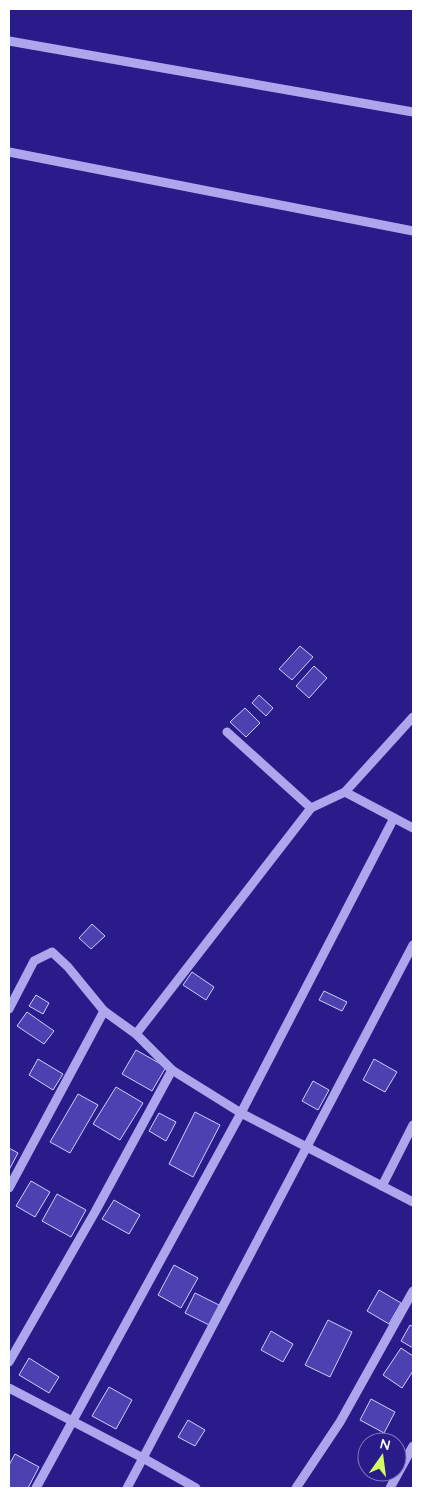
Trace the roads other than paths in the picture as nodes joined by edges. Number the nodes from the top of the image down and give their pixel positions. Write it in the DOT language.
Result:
graph roads {
  1 [pos="9,41"];
  2 [pos="413,112"];
  3 [pos="9,152"];
  4 [pos="413,230"];
  5 [pos="413,717"];
  6 [pos="227,732"];
  7 [pos="345,792"];
  8 [pos="311,808"];
  9 [pos="394,818"];
  10 [pos="413,828"];
  11 [pos="413,945"];
  12 [pos="9,1010"];
  13 [pos="104,1011"];
  14 [pos="136,1034"];
  15 [pos="172,1070"];
  16 [pos="241,1112"];
  17 [pos="413,1125"];
  18 [pos="306,1147"];
  19 [pos="382,1186"];
  20 [pos="9,1188"];
  21 [pos="413,1202"];
  22 [pos="413,1291"];
  23 [pos="9,1362"];
  24 [pos="9,1388"];
  25 [pos="71,1421"];
  26 [pos="413,1446"];
  27 [pos="143,1458"];
  28 [pos="36,1488"];
  29 [pos="127,1488"];
  30 [pos="196,1488"];
  31 [pos="296,1488"];
  32 [pos="390,1488"];
  1 -- 2 [label="street"];
  3 -- 4 [label="street"];
  5 -- 7 [label="street"];
  6 -- 8 [label="street"];
  7 -- 8 [label="street"];
  7 -- 9 [label="street"];
  8 -- 14 [label="street"];
  9 -- 10 [label="street"];
  9 -- 16 [label="street"];
  11 -- 18 [label="street"];
  12 -- 13 [label="street"];
  13 -- 14 [label="street"];
  13 -- 20 [label="street"];
  14 -- 15 [label="street"];
  15 -- 16 [label="street"];
  15 -- 23 [label="street"];
  16 -- 18 [label="street"];
  16 -- 25 [label="street"];
  17 -- 19 [label="street"];
  18 -- 19 [label="street"];
  18 -- 27 [label="street"];
  19 -- 21 [label="street"];
  22 -- 31 [label="street"];
  24 -- 25 [label="street"];
  25 -- 27 [label="street"];
  25 -- 28 [label="street"];
  26 -- 32 [label="street"];
  27 -- 29 [label="street"];
  27 -- 30 [label="street"];
}
